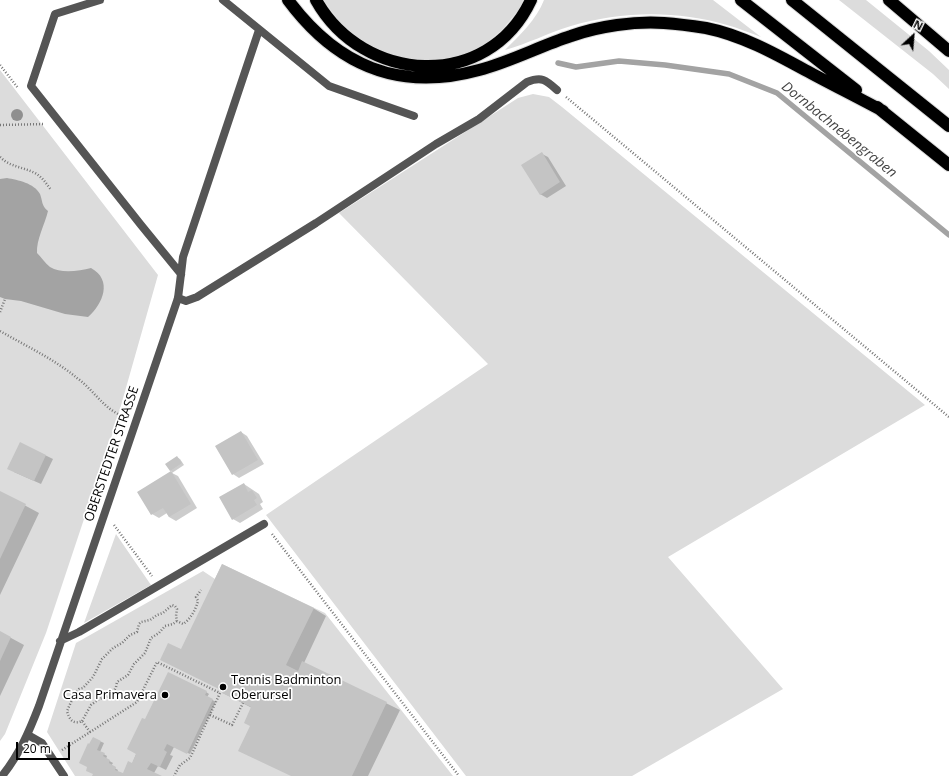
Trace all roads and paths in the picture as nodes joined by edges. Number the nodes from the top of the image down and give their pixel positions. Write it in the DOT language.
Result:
graph roads {
  1 [pos="100,0"];
  2 [pos="223,0"];
  3 [pos="288,0"];
  4 [pos="316,0"];
  5 [pos="531,0"];
  6 [pos="740,0"];
  7 [pos="792,0"];
  8 [pos="889,0"];
  9 [pos="259,30"];
  10 [pos="949,51"];
  11 [pos="557,90"];
  12 [pos="883,111"];
  13 [pos="414,116"];
  14 [pos="45,124"];
  15 [pos="0,125"];
  16 [pos="949,126"];
  17 [pos="0,157"];
  18 [pos="949,165"];
  19 [pos="51,190"];
  20 [pos="181,274"];
  21 [pos="178,298"];
  22 [pos="5,299"];
  23 [pos="0,312"];
  24 [pos="0,331"];
  25 [pos="117,414"];
  26 [pos="949,417"];
  27 [pos="104,512"];
  28 [pos="264,524"];
  29 [pos="159,586"];
  30 [pos="201,590"];
  31 [pos="177,621"];
  32 [pos="60,641"];
  33 [pos="243,704"];
  34 [pos="210,715"];
  35 [pos="82,721"];
  36 [pos="90,732"];
  37 [pos="28,735"];
  38 [pos="51,757"];
  39 [pos="2,776"];
  40 [pos="64,776"];
  41 [pos="174,776"];
  42 [pos="459,776"];
  1 -- 20 [label="street"];
  2 -- 9 [label="street"];
  3 -- 12 [label="highway"];
  4 -- 5 [label="highway"];
  6 -- 12 [label="highway"];
  7 -- 16 [label="highway"];
  8 -- 10 [label="highway"];
  9 -- 13 [label="street"];
  9 -- 20 [label="street, OBERSTEDTER STRASSE"];
  11 -- 21 [label="street"];
  11 -- 26 [label="path"];
  12 -- 18 [label="highway"];
  14 -- 15 [label="path"];
  17 -- 19 [label="path"];
  20 -- 21 [label="street, OBERSTEDTER STRASSE"];
  21 -- 27 [label="street, OBERSTEDTER STRASSE"];
  22 -- 23 [label="path"];
  24 -- 25 [label="path"];
  27 -- 29 [label="path"];
  27 -- 32 [label="street, OBERSTEDTER STRASSE"];
  28 -- 29 [label="street"];
  28 -- 42 [label="path"];
  29 -- 32 [label="street"];
  30 -- 31 [label="path"];
  31 -- 35 [label="path"];
  31 -- 35 [label="path"];
  32 -- 37 [label="street, OBERSTEDTER STRASSE"];
  33 -- 34 [label="path"];
  34 -- 36 [label="path"];
  34 -- 41 [label="path"];
  35 -- 36 [label="path"];
  36 -- 38 [label="path"];
  37 -- 38 [label="street"];
  37 -- 39 [label="street, OBERSTEDTER STRASSE"];
  38 -- 40 [label="street"];
}
